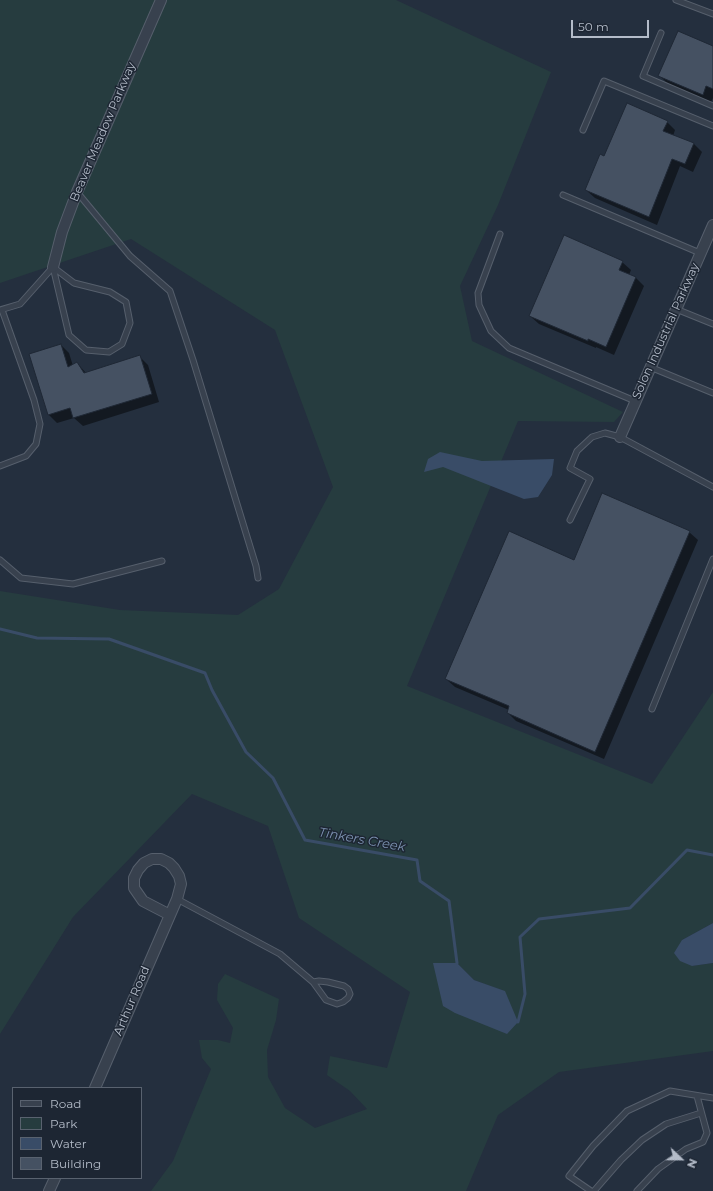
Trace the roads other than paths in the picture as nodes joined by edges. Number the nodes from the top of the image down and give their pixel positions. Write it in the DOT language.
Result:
graph roads {
  1 [pos="161,0"];
  2 [pos="676,0"];
  3 [pos="713,14"];
  4 [pos="661,33"];
  5 [pos="713,106"];
  6 [pos="713,126"];
  7 [pos="583,130"];
  8 [pos="76,192"];
  9 [pos="563,196"];
  10 [pos="713,225"];
  11 [pos="500,234"];
  12 [pos="710,240"];
  13 [pos="700,253"];
  14 [pos="53,267"];
  15 [pos="676,309"];
  16 [pos="1,310"];
  17 [pos="713,324"];
  18 [pos="650,367"];
  19 [pos="713,393"];
  20 [pos="636,401"];
  21 [pos="620,437"];
  22 [pos="0,466"];
  23 [pos="713,487"];
  24 [pos="570,520"];
  25 [pos="713,559"];
  26 [pos="0,560"];
  27 [pos="162,561"];
  28 [pos="258,578"];
  29 [pos="652,709"];
  30 [pos="177,898"];
  31 [pos="170,915"];
  32 [pos="313,982"];
  33 [pos="95,1087"];
  34 [pos="697,1096"];
  35 [pos="713,1098"];
  36 [pos="701,1113"];
  37 [pos="55,1179"];
  38 [pos="49,1191"];
  39 [pos="593,1191"];
  40 [pos="637,1191"];
  1 -- 8 [label="street, Beaver Meadow Parkway"];
  2 -- 3 [label="lane"];
  4 -- 5 [label="lane"];
  6 -- 7 [label="lane"];
  8 -- 14 [label="street, Beaver Meadow Parkway"];
  8 -- 28 [label="lane"];
  9 -- 13 [label="lane"];
  10 -- 12 [label="street, Solon Industrial Parkway"];
  11 -- 20 [label="lane"];
  12 -- 13 [label="street, Solon Industrial Parkway"];
  13 -- 15 [label="street, Solon Industrial Parkway"];
  14 -- 14 [label="lane"];
  14 -- 16 [label="lane"];
  15 -- 17 [label="lane"];
  15 -- 18 [label="street, Solon Industrial Parkway"];
  16 -- 22 [label="lane"];
  18 -- 19 [label="lane"];
  18 -- 20 [label="street, Solon Industrial Parkway"];
  20 -- 21 [label="street, Solon Industrial Parkway"];
  21 -- 23 [label="lane"];
  21 -- 24 [label="lane"];
  25 -- 29 [label="lane"];
  26 -- 27 [label="lane"];
  30 -- 31 [label="street, Arthur Road"];
  30 -- 31 [label="street, Arthur Road"];
  30 -- 32 [label="lane"];
  31 -- 33 [label="street, Arthur Road"];
  32 -- 32 [label="lane"];
  34 -- 35 [label="lane"];
  34 -- 36 [label="lane"];
  34 -- 39 [label="lane"];
  36 -- 39 [label="lane"];
  36 -- 40 [label="lane"];
  37 -- 38 [label="street"];
}
